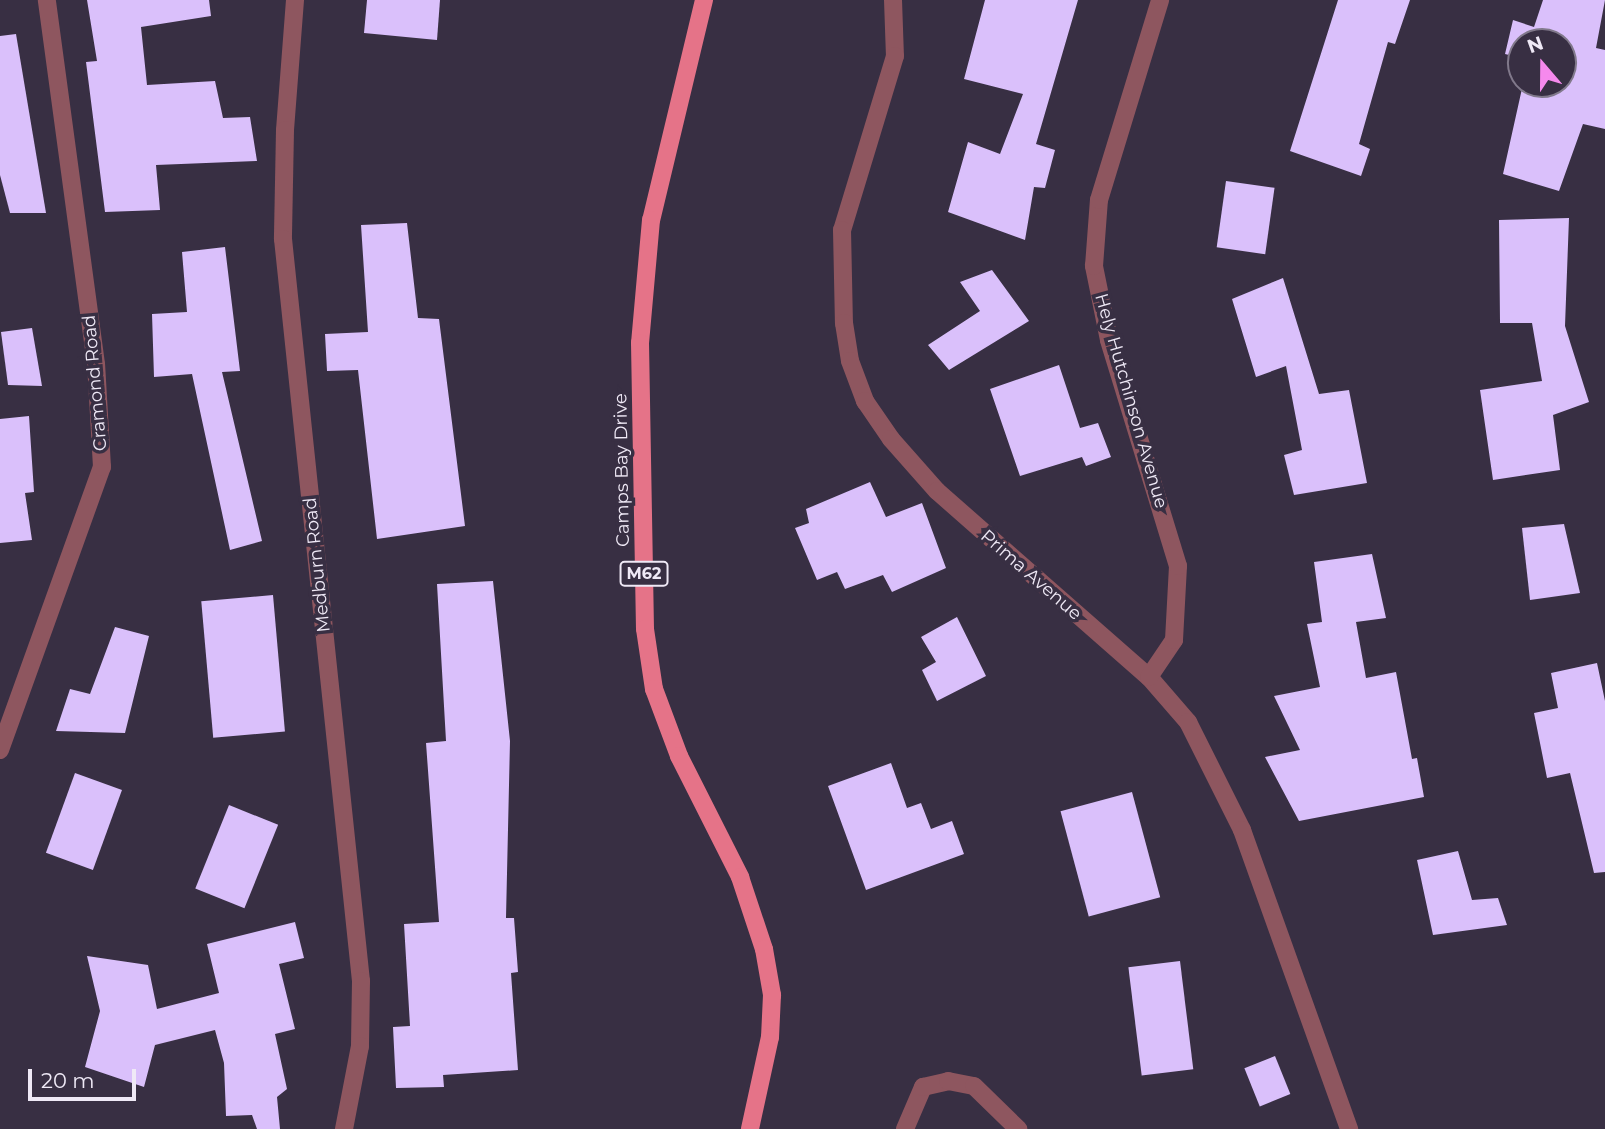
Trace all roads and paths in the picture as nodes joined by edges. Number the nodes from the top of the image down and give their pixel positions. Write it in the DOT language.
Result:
graph roads {
  1 [pos="47,0"];
  2 [pos="295,0"];
  3 [pos="704,0"];
  4 [pos="893,0"];
  5 [pos="1160,0"];
  6 [pos="1149,677"];
  7 [pos="0,750"];
  8 [pos="344,1129"];
  9 [pos="750,1129"];
  10 [pos="905,1129"];
  11 [pos="1018,1129"];
  12 [pos="1349,1129"];
  1 -- 7 [label="street, Cramond Road"];
  2 -- 8 [label="street, Medburn Road"];
  3 -- 9 [label="main road, Camps Bay Drive / M62"];
  4 -- 6 [label="street, Prima Avenue"];
  5 -- 6 [label="street, Hely Hutchinson Avenue"];
  6 -- 12 [label="street, Prima Avenue"];
  10 -- 11 [label="street"];
}
